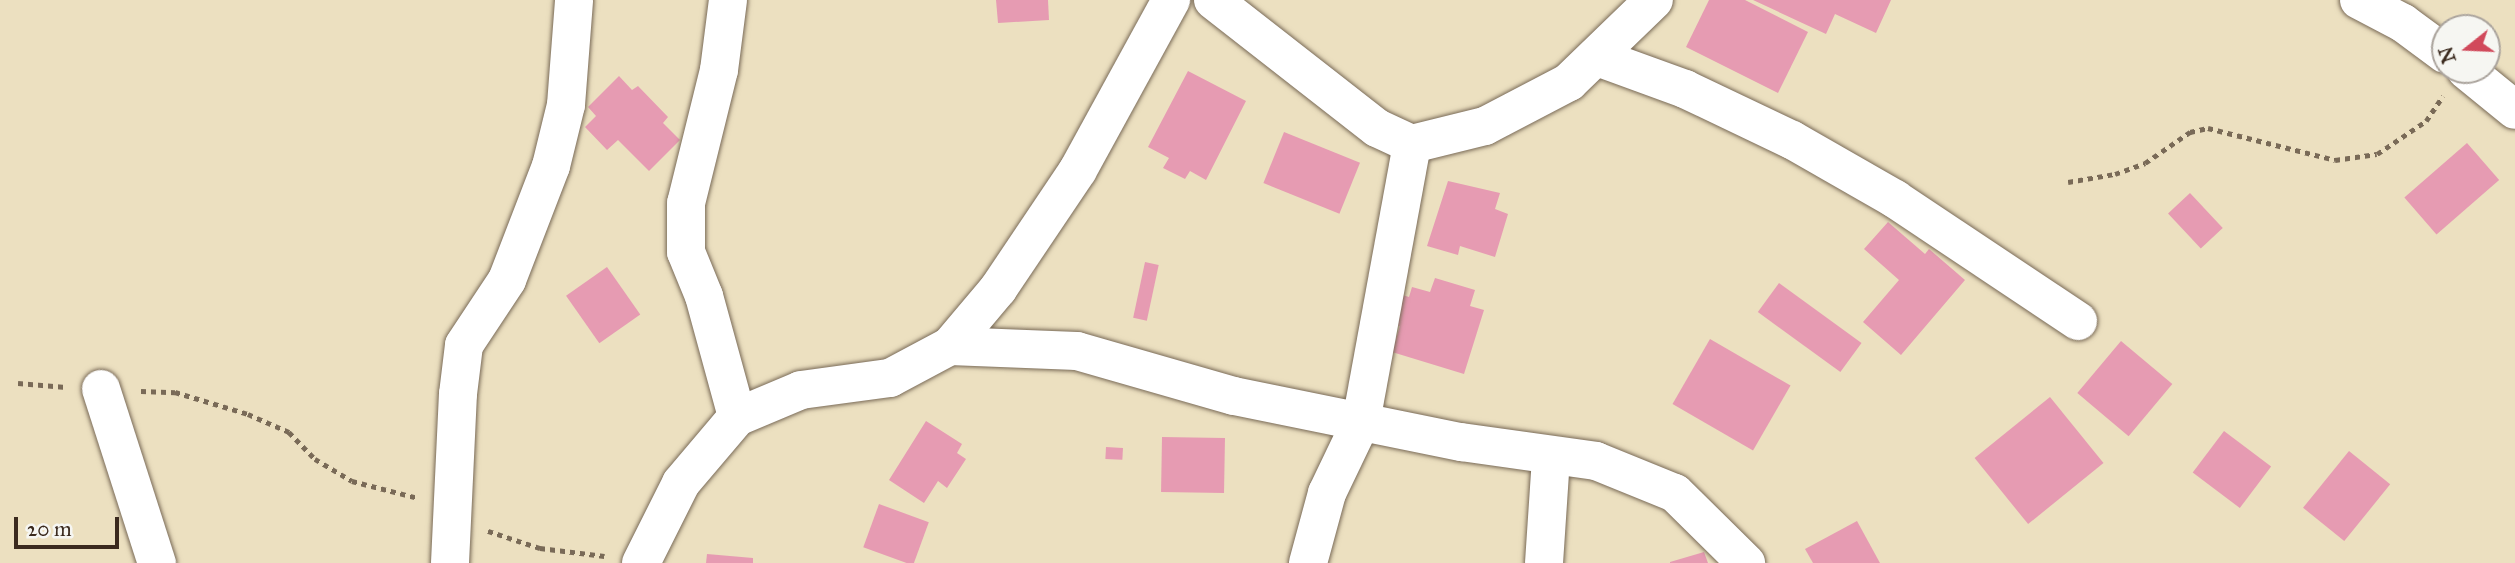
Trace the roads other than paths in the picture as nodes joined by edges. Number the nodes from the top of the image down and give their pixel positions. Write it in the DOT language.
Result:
graph roads {
  1 [pos="573,0"];
  2 [pos="728,0"];
  3 [pos="1171,0"];
  4 [pos="1213,0"];
  5 [pos="1654,0"];
  6 [pos="2359,0"];
  7 [pos="2431,51"];
  8 [pos="1597,57"];
  9 [pos="2472,84"];
  10 [pos="2515,110"];
  11 [pos="1412,144"];
  12 [pos="2078,321"];
  13 [pos="950,346"];
  14 [pos="101,389"];
  15 [pos="737,417"];
  16 [pos="1361,422"];
  17 [pos="1551,457"];
  18 [pos="641,561"];
  19 [pos="157,563"];
  20 [pos="450,563"];
  21 [pos="1308,563"];
  22 [pos="1545,563"];
  23 [pos="1746,563"];
  1 -- 20 [label="street"];
  2 -- 15 [label="street"];
  3 -- 13 [label="street"];
  4 -- 11 [label="street"];
  5 -- 8 [label="street"];
  6 -- 7 [label="street"];
  8 -- 11 [label="street"];
  8 -- 12 [label="street"];
  9 -- 10 [label="street"];
  11 -- 16 [label="street"];
  13 -- 15 [label="street"];
  13 -- 16 [label="street"];
  14 -- 19 [label="street"];
  15 -- 18 [label="street"];
  16 -- 17 [label="street"];
  16 -- 21 [label="street"];
  17 -- 22 [label="street"];
  17 -- 23 [label="street"];
}
